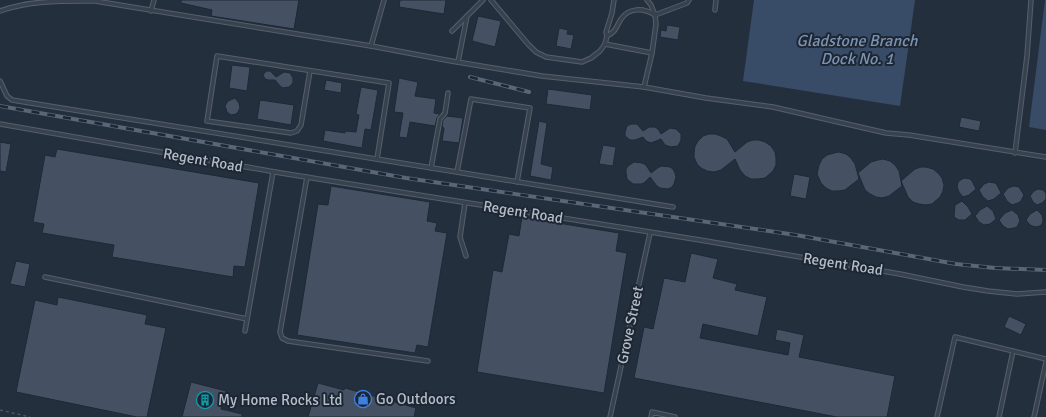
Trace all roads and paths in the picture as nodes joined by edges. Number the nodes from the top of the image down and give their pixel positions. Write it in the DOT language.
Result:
graph roads {
  1 [pos="154,0"];
  2 [pos="384,0"];
  3 [pos="483,0"];
  4 [pos="491,0"];
  5 [pos="614,0"];
  6 [pos="647,0"];
  7 [pos="689,0"];
  8 [pos="716,0"];
  9 [pos="1031,0"];
  10 [pos="95,1"];
  11 [pos="714,10"];
  12 [pos="0,11"];
  13 [pos="151,11"];
  14 [pos="655,15"];
  15 [pos="467,16"];
  16 [pos="452,31"];
  17 [pos="608,36"];
  18 [pos="605,44"];
  19 [pos="371,46"];
  20 [pos="652,53"];
  21 [pos="458,62"];
  22 [pos="310,71"];
  23 [pos="0,81"];
  24 [pos="644,87"];
  25 [pos="448,93"];
  26 [pos="0,124"];
  27 [pos="1016,153"];
  28 [pos="1046,158"];
  29 [pos="377,159"];
  30 [pos="432,168"];
  31 [pos="273,172"];
  32 [pos="457,172"];
  33 [pos="307,177"];
  34 [pos="517,182"];
  35 [pos="465,203"];
  36 [pos="673,207"];
  37 [pos="650,232"];
  38 [pos="466,256"];
  39 [pos="45,277"];
  40 [pos="1046,292"];
  41 [pos="247,320"];
  42 [pos="245,331"];
  43 [pos="1013,351"];
  44 [pos="1046,360"];
  45 [pos="428,361"];
  46 [pos="0,410"];
  47 [pos="30,417"];
  48 [pos="610,417"];
  49 [pos="650,417"];
  50 [pos="675,417"];
  51 [pos="937,417"];
  52 [pos="999,417"];
  53 [pos="1034,417"];
  1 -- 13 [label="lane"];
  2 -- 19 [label="lane"];
  3 -- 15 [label="lane"];
  4 -- 18 [label="lane"];
  5 -- 17 [label="lane"];
  6 -- 14 [label="lane"];
  7 -- 14 [label="lane"];
  8 -- 11 [label="lane"];
  9 -- 27 [label="lane"];
  10 -- 12 [label="lane"];
  10 -- 13 [label="lane"];
  13 -- 19 [label="lane"];
  14 -- 17 [label="lane"];
  14 -- 20 [label="lane"];
  15 -- 16 [label="lane"];
  15 -- 21 [label="lane"];
  17 -- 18 [label="lane"];
  18 -- 20 [label="lane"];
  19 -- 21 [label="lane"];
  20 -- 24 [label="lane"];
  21 -- 24 [label="lane"];
  22 -- 22 [label="lane"];
  22 -- 29 [label="lane"];
  23 -- 29 [label="lane"];
  24 -- 27 [label="lane"];
  25 -- 30 [label="lane"];
  26 -- 31 [label="lane, Regent Road"];
  27 -- 28 [label="lane"];
  29 -- 30 [label="lane"];
  30 -- 32 [label="lane"];
  31 -- 33 [label="lane, Regent Road"];
  31 -- 41 [label="lane"];
  32 -- 34 [label="lane"];
  32 -- 34 [label="lane"];
  33 -- 35 [label="lane, Regent Road"];
  33 -- 45 [label="lane"];
  34 -- 36 [label="lane"];
  35 -- 37 [label="lane, Regent Road"];
  35 -- 38 [label="lane"];
  37 -- 40 [label="lane, Regent Road"];
  37 -- 48 [label="lane, Grove Street"];
  39 -- 41 [label="lane"];
  41 -- 42 [label="lane"];
  43 -- 44 [label="lane"];
  43 -- 51 [label="lane"];
  43 -- 52 [label="lane"];
  44 -- 53 [label="lane"];
  46 -- 47 [label="path"];
  49 -- 50 [label="lane"];
}
